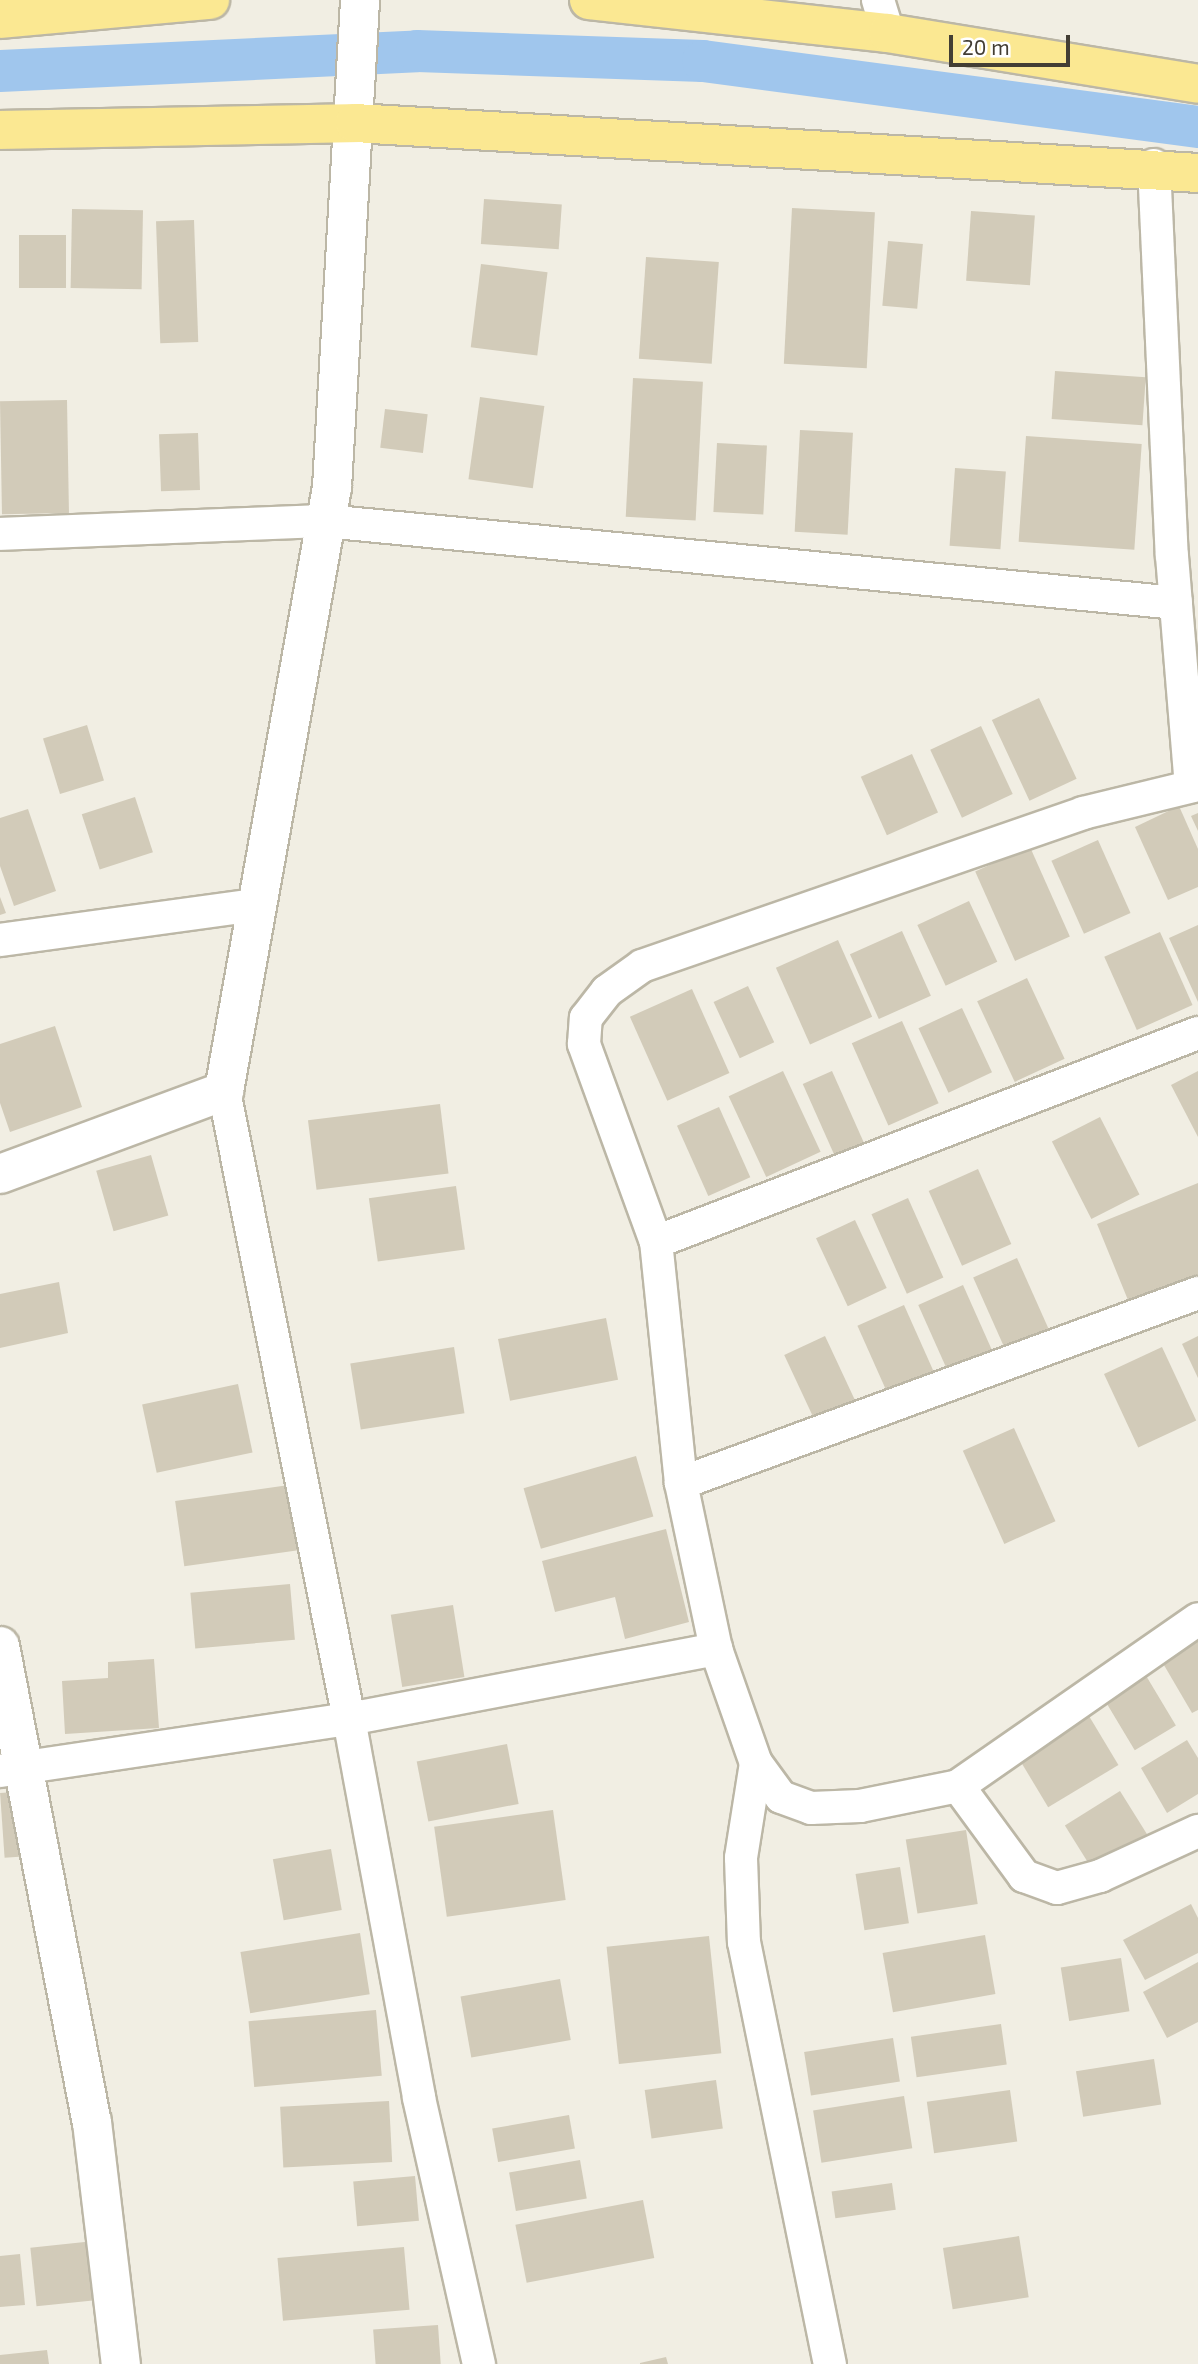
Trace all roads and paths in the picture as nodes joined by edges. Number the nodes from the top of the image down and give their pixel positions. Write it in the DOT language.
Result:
graph roads {
  1 [pos="210,0"];
  2 [pos="606,1"];
  3 [pos="360,14"];
  4 [pos="883,16"];
  5 [pos="0,19"];
  6 [pos="1198,83"];
  7 [pos="355,123"];
  8 [pos="0,130"];
  9 [pos="1154,165"];
  10 [pos="1198,173"];
  11 [pos="325,521"];
  12 [pos="0,534"];
  13 [pos="1176,603"];
  14 [pos="1195,786"];
  15 [pos="257,905"];
  16 [pos="0,940"];
  17 [pos="1198,1033"];
  18 [pos="224,1091"];
  19 [pos="3,1165"];
  20 [pos="656,1242"];
  21 [pos="1198,1293"];
  22 [pos="681,1483"];
  23 [pos="1198,1619"];
  24 [pos="0,1646"];
  25 [pos="716,1649"];
  26 [pos="349,1719"];
  27 [pos="756,1763"];
  28 [pos="13,1769"];
  29 [pos="957,1786"];
  30 [pos="1194,1842"];
  31 [pos="121,2364"];
  32 [pos="479,2364"];
  33 [pos="830,2364"];
  1 -- 5 [label="main road"];
  2 -- 4 [label="main road"];
  3 -- 7 [label="street"];
  4 -- 6 [label="main road"];
  7 -- 8 [label="main road"];
  7 -- 9 [label="main road"];
  7 -- 11 [label="street"];
  9 -- 10 [label="main road"];
  9 -- 13 [label="street"];
  11 -- 12 [label="street"];
  11 -- 13 [label="street"];
  11 -- 15 [label="street"];
  13 -- 14 [label="street"];
  14 -- 20 [label="street"];
  15 -- 16 [label="street"];
  15 -- 18 [label="street"];
  17 -- 20 [label="street"];
  18 -- 19 [label="street"];
  18 -- 26 [label="street"];
  20 -- 22 [label="street"];
  21 -- 22 [label="street"];
  22 -- 25 [label="street"];
  23 -- 29 [label="street"];
  24 -- 28 [label="street"];
  25 -- 26 [label="street"];
  25 -- 27 [label="street"];
  26 -- 28 [label="street"];
  26 -- 32 [label="street"];
  27 -- 29 [label="street"];
  27 -- 33 [label="street"];
  28 -- 31 [label="street"];
  29 -- 30 [label="street"];
}
